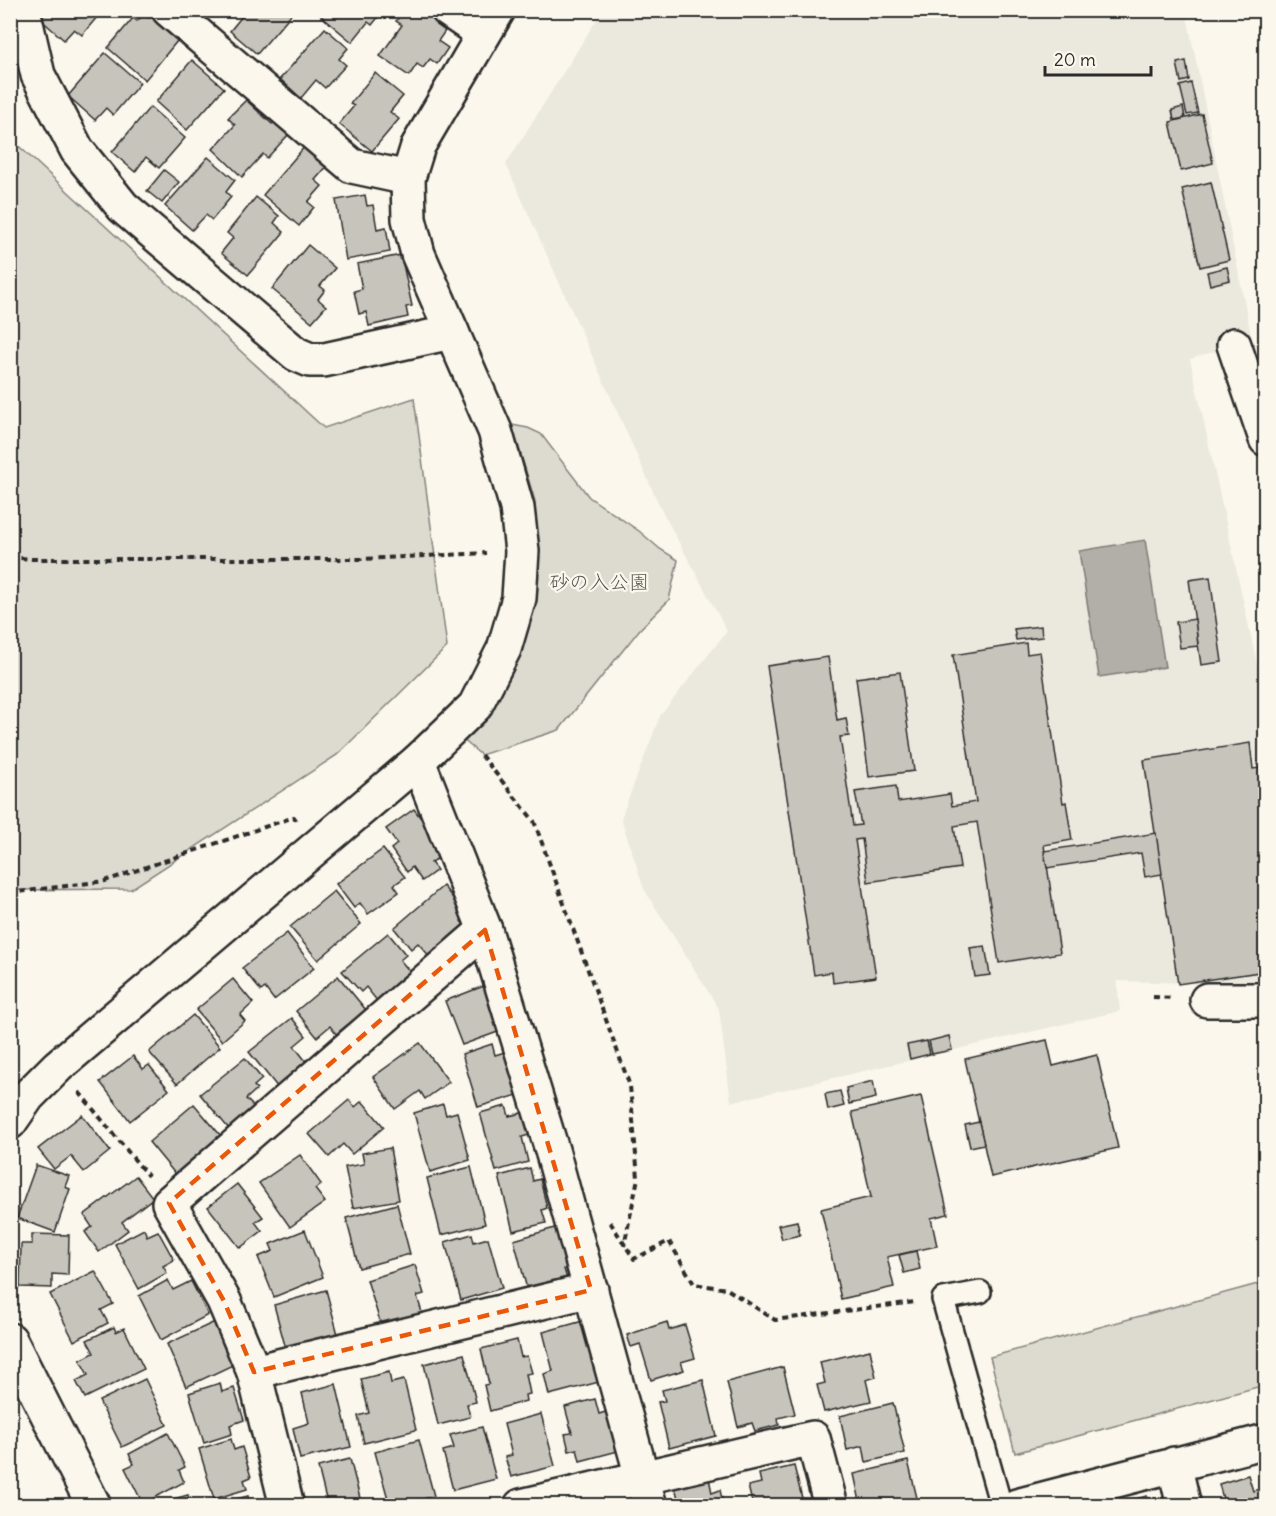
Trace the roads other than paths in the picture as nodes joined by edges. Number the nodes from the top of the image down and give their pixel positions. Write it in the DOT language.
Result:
graph roads {
  1 [pos="23,10"];
  2 [pos="168,10"];
  3 [pos="448,10"];
  4 [pos="490,22"];
  5 [pos="408,178"];
  6 [pos="452,332"];
  7 [pos="1234,345"];
  8 [pos="1266,439"];
  9 [pos="418,761"];
  10 [pos="485,930"];
  11 [pos="1207,1000"];
  12 [pos="1266,1000"];
  13 [pos="10,1122"];
  14 [pos="591,1290"];
  15 [pos="980,1292"];
  16 [pos="10,1340"];
  17 [pos="254,1372"];
  18 [pos="1266,1441"];
  19 [pos="1174,1464"];
  20 [pos="646,1491"];
  21 [pos="94,1506"];
  22 [pos="288,1506"];
  23 [pos="521,1506"];
  24 [pos="831,1506"];
  25 [pos="1001,1506"];
  26 [pos="1017,1506"];
  27 [pos="1185,1506"];
  1 -- 6 [label="street"];
  2 -- 5 [label="street"];
  3 -- 4 [label="street"];
  4 -- 5 [label="street"];
  5 -- 6 [label="street"];
  6 -- 9 [label="street"];
  7 -- 8 [label="street"];
  9 -- 10 [label="street"];
  9 -- 13 [label="street"];
  10 -- 14 [label="street"];
  10 -- 17 [label="street"];
  11 -- 12 [label="street"];
  14 -- 17 [label="street"];
  14 -- 20 [label="street"];
  15 -- 25 [label="lane"];
  16 -- 21 [label="street"];
  17 -- 22 [label="street"];
  18 -- 19 [label="street"];
  19 -- 26 [label="street"];
  19 -- 27 [label="street"];
  20 -- 23 [label="street"];
  20 -- 24 [label="street"];
}
